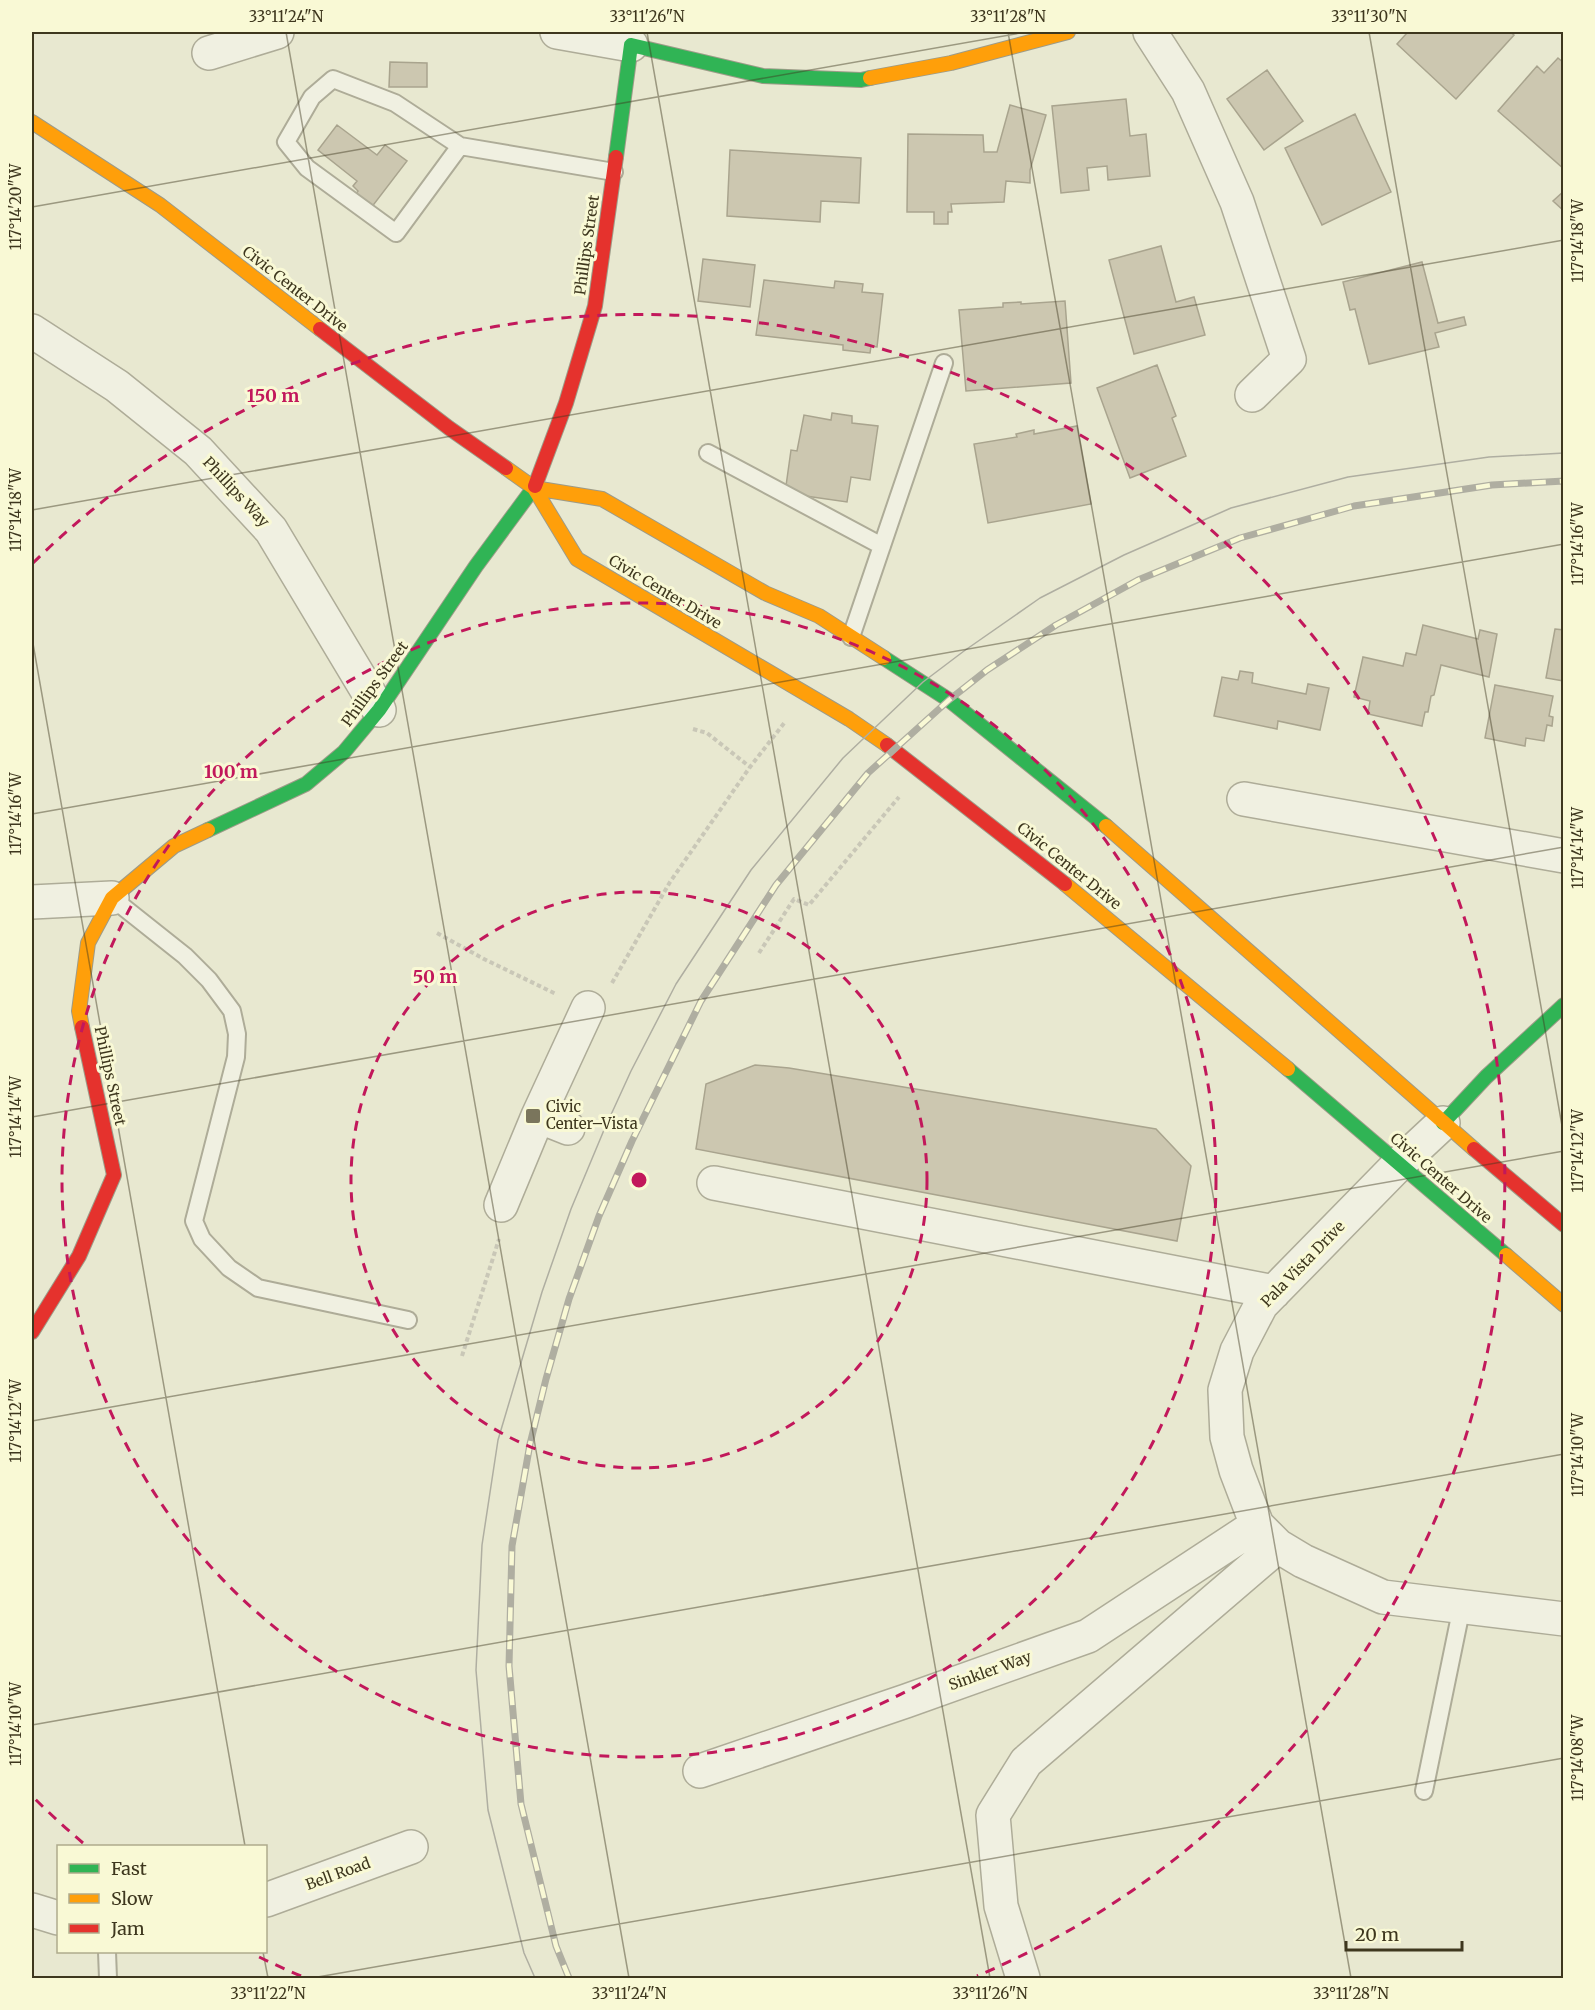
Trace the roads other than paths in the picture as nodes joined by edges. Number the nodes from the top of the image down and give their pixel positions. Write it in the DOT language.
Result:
graph roads {
  1 [pos="277,32"];
  2 [pos="557,32"];
  3 [pos="1068,32"];
  4 [pos="1150,32"];
  5 [pos="631,45"];
  6 [pos="209,53"];
  7 [pos="32,122"];
  8 [pos="460,146"];
  9 [pos="614,172"];
  10 [pos="32,330"];
  11 [pos="944,363"];
  12 [pos="1252,395"];
  13 [pos="708,453"];
  14 [pos="534,488"];
  15 [pos="882,546"];
  16 [pos="851,637"];
  17 [pos="379,710"];
  18 [pos="1244,799"];
  19 [pos="1563,856"];
  20 [pos="112,898"];
  21 [pos="32,902"];
  22 [pos="1563,1005"];
  23 [pos="588,1008"];
  24 [pos="538,1116"];
  25 [pos="1443,1123"];
  26 [pos="568,1128"];
  27 [pos="1399,1164"];
  28 [pos="714,1183"];
  29 [pos="501,1205"];
  30 [pos="1563,1225"];
  31 [pos="1274,1292"];
  32 [pos="1563,1305"];
  33 [pos="408,1320"];
  34 [pos="32,1332"];
  35 [pos="1268,1536"];
  36 [pos="1462,1606"];
  37 [pos="1563,1619"];
  38 [pos="700,1771"];
  39 [pos="1424,1791"];
  40 [pos="411,1847"];
  41 [pos="267,1900"];
  42 [pos="32,1910"];
  43 [pos="57,1918"];
  44 [pos="107,1953"];
  45 [pos="1016,1975"];
  46 [pos="108,1978"];
  1 -- 6 [label="street"];
  2 -- 5 [label="street"];
  3 -- 5 [label="main road"];
  4 -- 12 [label="street"];
  5 -- 9 [label="main road, Phillips Street"];
  7 -- 14 [label="main road, Civic Center Drive"];
  8 -- 8 [label="lane"];
  8 -- 9 [label="lane"];
  9 -- 14 [label="main road, Phillips Street"];
  10 -- 17 [label="street, Phillips Way"];
  11 -- 15 [label="lane"];
  13 -- 15 [label="lane"];
  14 -- 16 [label="main road, Civic Center Drive"];
  14 -- 17 [label="main road, Phillips Street"];
  14 -- 27 [label="main road, Civic Center Drive"];
  15 -- 16 [label="lane"];
  16 -- 25 [label="main road, Civic Center Drive"];
  17 -- 20 [label="main road, Phillips Street"];
  18 -- 19 [label="street"];
  20 -- 21 [label="street"];
  20 -- 33 [label="lane"];
  20 -- 34 [label="main road, Phillips Street"];
  22 -- 25 [label="main road, Pala Vista Drive"];
  23 -- 24 [label="street"];
  24 -- 26 [label="street"];
  24 -- 29 [label="street"];
  25 -- 27 [label="street, Pala Vista Drive"];
  25 -- 30 [label="main road, Civic Center Drive"];
  27 -- 31 [label="street, Pala Vista Drive"];
  27 -- 32 [label="main road, Civic Center Drive"];
  28 -- 31 [label="street"];
  31 -- 35 [label="street, Pala Vista Drive"];
  35 -- 36 [label="street"];
  35 -- 38 [label="street, Sinkler Way"];
  35 -- 45 [label="street"];
  36 -- 37 [label="street"];
  36 -- 39 [label="lane"];
  40 -- 41 [label="street, Bell Road"];
  42 -- 43 [label="street"];
  44 -- 46 [label="lane"];
}
